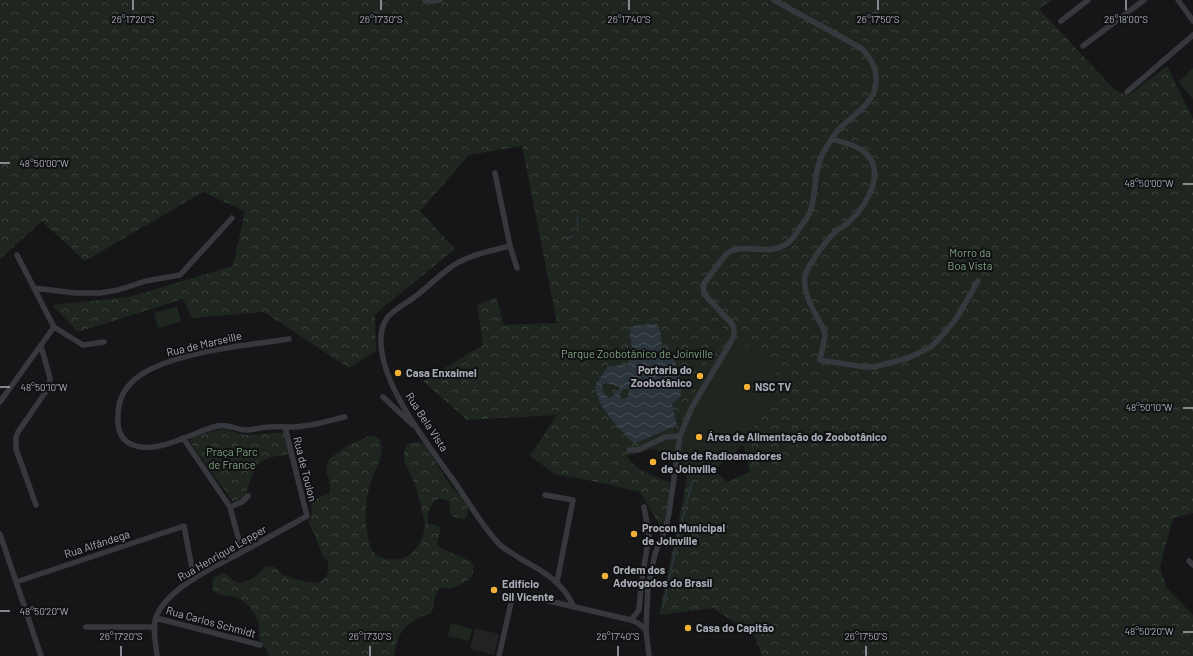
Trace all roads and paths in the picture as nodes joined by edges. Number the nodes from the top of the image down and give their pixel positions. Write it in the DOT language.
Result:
graph roads {
  1 [pos="425,0"];
  2 [pos="440,0"];
  3 [pos="774,0"];
  4 [pos="1088,0"];
  5 [pos="1144,0"];
  6 [pos="1178,0"];
  7 [pos="1061,20"];
  8 [pos="1193,21"];
  9 [pos="1193,35"];
  10 [pos="1083,46"];
  11 [pos="1127,92"];
  12 [pos="832,139"];
  13 [pos="495,173"];
  14 [pos="232,218"];
  15 [pos="510,246"];
  16 [pos="17,255"];
  17 [pos="517,268"];
  18 [pos="978,281"];
  19 [pos="34,288"];
  20 [pos="54,327"];
  21 [pos="289,339"];
  22 [pos="104,342"];
  23 [pos="41,346"];
  24 [pos="383,397"];
  25 [pos="0,402"];
  26 [pos="344,417"];
  27 [pos="284,427"];
  28 [pos="418,429"];
  29 [pos="680,436"];
  30 [pos="183,438"];
  31 [pos="629,450"];
  32 [pos="545,495"];
  33 [pos="248,496"];
  34 [pos="36,505"];
  35 [pos="230,507"];
  36 [pos="644,507"];
  37 [pos="307,516"];
  38 [pos="0,534"];
  39 [pos="242,552"];
  40 [pos="652,565"];
  41 [pos="643,570"];
  42 [pos="650,577"];
  43 [pos="194,579"];
  44 [pos="16,582"];
  45 [pos="557,582"];
  46 [pos="640,605"];
  47 [pos="647,605"];
  48 [pos="574,607"];
  49 [pos="156,618"];
  50 [pos="631,620"];
  51 [pos="86,627"];
  52 [pos="155,627"];
  53 [pos="646,630"];
  54 [pos="260,645"];
  55 [pos="41,656"];
  56 [pos="157,656"];
  57 [pos="499,656"];
  58 [pos="649,656"];
  1 -- 2 [label="street"];
  3 -- 12 [label="street"];
  4 -- 7 [label="street"];
  5 -- 10 [label="street"];
  6 -- 8 [label="street"];
  9 -- 11 [label="street"];
  12 -- 18 [label="street"];
  12 -- 29 [label="street"];
  13 -- 15 [label="street"];
  14 -- 19 [label="street"];
  15 -- 17 [label="street"];
  15 -- 28 [label="street, Rua Bela Vista"];
  16 -- 19 [label="street"];
  19 -- 20 [label="street"];
  20 -- 22 [label="street"];
  20 -- 23 [label="street"];
  21 -- 30 [label="street, Rua de Marseille"];
  23 -- 25 [label="street"];
  23 -- 34 [label="street"];
  24 -- 28 [label="street"];
  26 -- 27 [label="street, Rua de Marseille"];
  27 -- 30 [label="street, Rua de Marseille"];
  27 -- 37 [label="street, Rua de Toulon"];
  28 -- 45 [label="street, Rua Bela Vista"];
  29 -- 31 [label="street"];
  29 -- 40 [label="street"];
  30 -- 35 [label="street"];
  32 -- 45 [label="street"];
  33 -- 35 [label="street"];
  35 -- 39 [label="street"];
  36 -- 41 [label="street"];
  37 -- 39 [label="street, Rua Henrique Lepper"];
  38 -- 44 [label="street"];
  39 -- 43 [label="street, Rua Henrique Lepper"];
  40 -- 41 [label="street"];
  40 -- 42 [label="street"];
  41 -- 42 [label="street"];
  41 -- 46 [label="street"];
  42 -- 47 [label="street"];
  43 -- 44 [label="street, Rua Alfândega"];
  43 -- 49 [label="street, Rua Henrique Lepper"];
  44 -- 55 [label="street"];
  45 -- 48 [label="street, Rua Bela Vista"];
  46 -- 47 [label="street"];
  46 -- 50 [label="street"];
  47 -- 53 [label="street"];
  48 -- 50 [label="street"];
  48 -- 57 [label="street"];
  49 -- 52 [label="street"];
  49 -- 54 [label="street, Rua Carlos Schmidt"];
  50 -- 53 [label="street"];
  51 -- 52 [label="street"];
  52 -- 56 [label="street"];
  53 -- 58 [label="street"];
}
